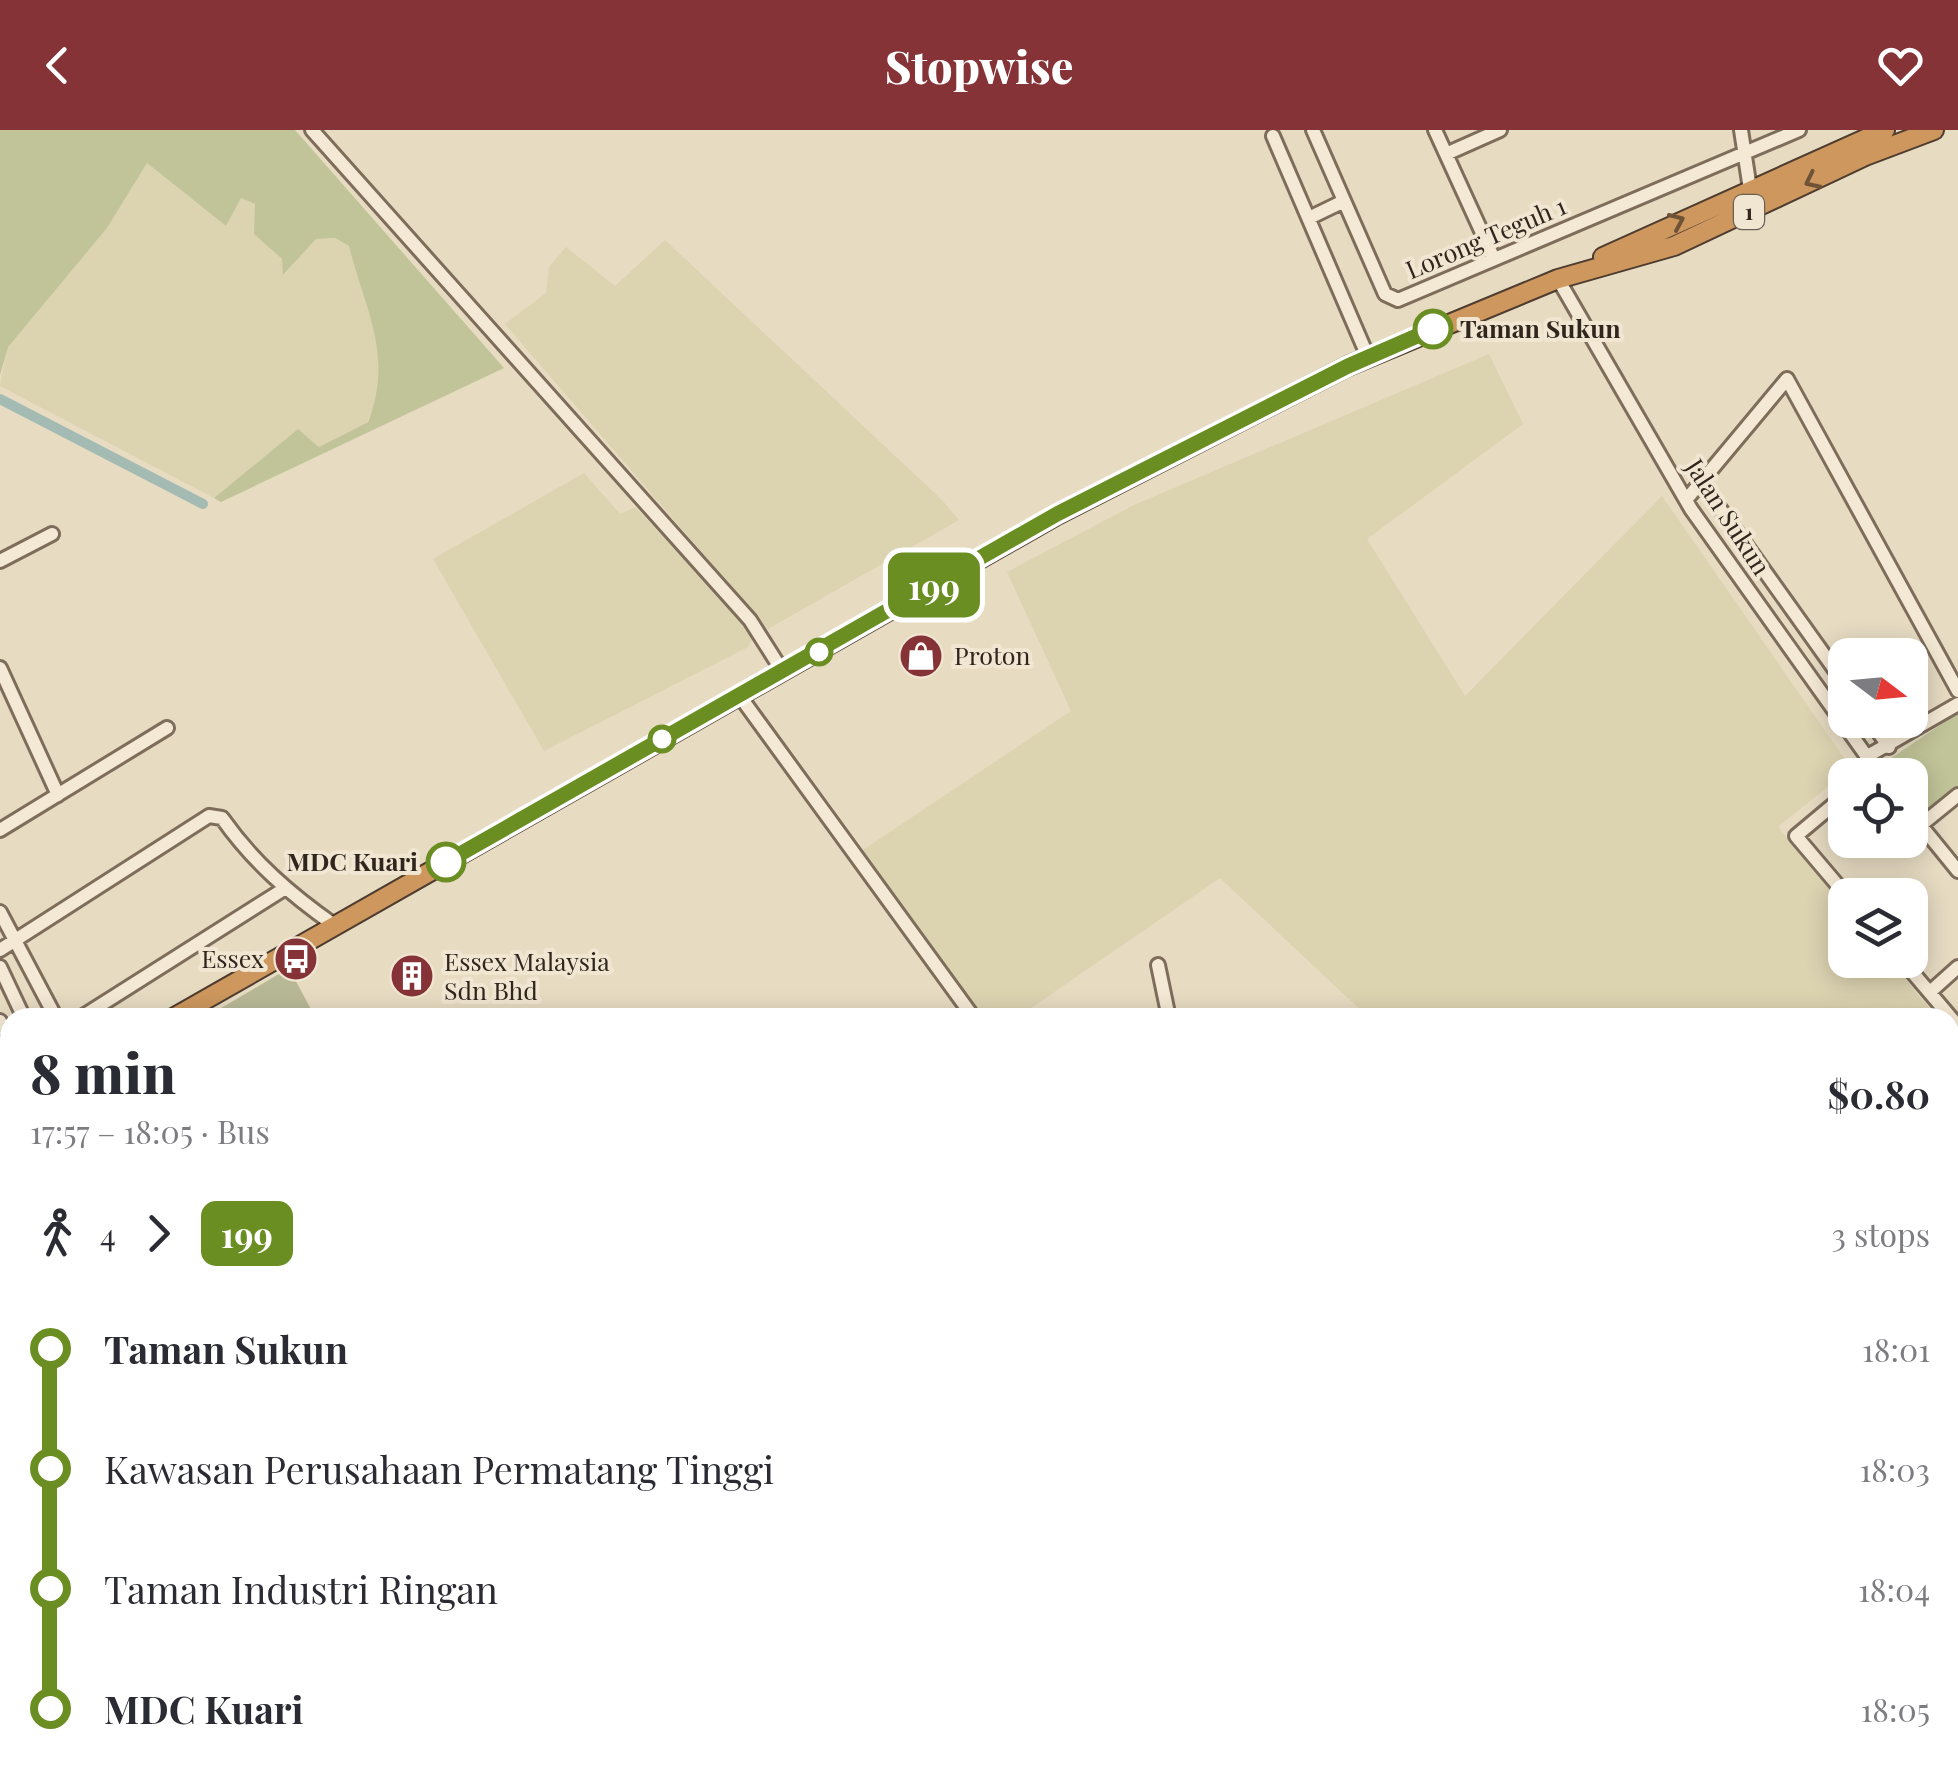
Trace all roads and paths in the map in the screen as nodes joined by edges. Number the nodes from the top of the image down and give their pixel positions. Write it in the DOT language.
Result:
graph roads {
  1 [pos="312,130"];
  2 [pos="1313,130"];
  3 [pos="1434,130"];
  4 [pos="1500,130"];
  5 [pos="1740,130"];
  6 [pos="1798,130"];
  7 [pos="1885,130"];
  8 [pos="1934,130"];
  9 [pos="1273,136"];
  10 [pos="1446,154"];
  11 [pos="1744,154"];
  12 [pos="1750,189"];
  13 [pos="1344,201"];
  14 [pos="1309,218"];
  15 [pos="1727,222"];
  16 [pos="1494,259"];
  17 [pos="1558,280"];
  18 [pos="1368,357"];
  19 [pos="1701,482"];
  20 [pos="1686,500"];
  21 [pos="52,534"];
  22 [pos="0,561"];
  23 [pos="1828,660"];
  24 [pos="0,668"];
  25 [pos="783,672"];
  26 [pos="1958,691"];
  27 [pos="739,695"];
  28 [pos="1958,704"];
  29 [pos="167,728"];
  30 [pos="1883,738"];
  31 [pos="1890,748"];
  32 [pos="1864,758"];
  33 [pos="1881,758"];
  34 [pos="58,794"];
  35 [pos="1958,795"];
  36 [pos="1828,809"];
  37 [pos="1928,820"];
  38 [pos="0,830"];
  39 [pos="1928,835"];
  40 [pos="1958,871"];
  41 [pos="1832,878"];
  42 [pos="284,890"];
  43 [pos="0,912"];
  44 [pos="334,925"];
  45 [pos="15,940"];
  46 [pos="0,950"];
  47 [pos="1158,965"];
  48 [pos="1958,967"];
  49 [pos="0,968"];
  50 [pos="1918,978"];
  51 [pos="1930,992"];
  52 [pos="19,1008"];
  53 [pos="51,1008"];
  54 [pos="96,1008"];
  55 [pos="190,1008"];
  56 [pos="967,1008"];
  57 [pos="1167,1008"];
  58 [pos="1943,1008"];
  1 -- 25 [label="street"];
  2 -- 13 [label="street, Lorong Teguh 1"];
  3 -- 10 [label="street"];
  4 -- 10 [label="street"];
  5 -- 11 [label="street"];
  6 -- 11 [label="street, Lorong Teguh 1"];
  7 -- 12 [label="highway, 1"];
  8 -- 15 [label="highway, 1, one-way"];
  9 -- 14 [label="street"];
  10 -- 16 [label="street"];
  11 -- 12 [label="street"];
  11 -- 16 [label="street, Lorong Teguh 1"];
  12 -- 15 [label="highway"];
  17 -- 12 [label="highway, 1, one-way"];
  13 -- 14 [label="street"];
  13 -- 16 [label="street, Lorong Teguh 1"];
  14 -- 18 [label="street"];
  15 -- 17 [label="highway, 1"];
  17 -- 18 [label="highway, 1"];
  17 -- 20 [label="street, Jalan Sukun"];
  18 -- 25 [label="highway, 1"];
  19 -- 20 [label="street"];
  19 -- 23 [label="street"];
  19 -- 26 [label="street"];
  20 -- 32 [label="street, Jalan Sukun"];
  21 -- 22 [label="street"];
  24 -- 34 [label="street"];
  25 -- 27 [label="highway, 1"];
  27 -- 44 [label="highway, 1"];
  27 -- 56 [label="street"];
  28 -- 31 [label="street"];
  29 -- 34 [label="street"];
  30 -- 31 [label="street"];
  31 -- 33 [label="street"];
  34 -- 38 [label="street"];
  35 -- 37 [label="street"];
  36 -- 41 [label="street"];
  39 -- 40 [label="street"];
  42 -- 44 [label="street"];
  42 -- 45 [label="street"];
  42 -- 54 [label="street"];
  43 -- 45 [label="street"];
  44 -- 55 [label="highway, 1"];
  45 -- 46 [label="street"];
  45 -- 53 [label="street"];
  47 -- 57 [label="street"];
  48 -- 51 [label="street"];
  49 -- 52 [label="street"];
  50 -- 51 [label="street"];
  51 -- 58 [label="street"];
}
